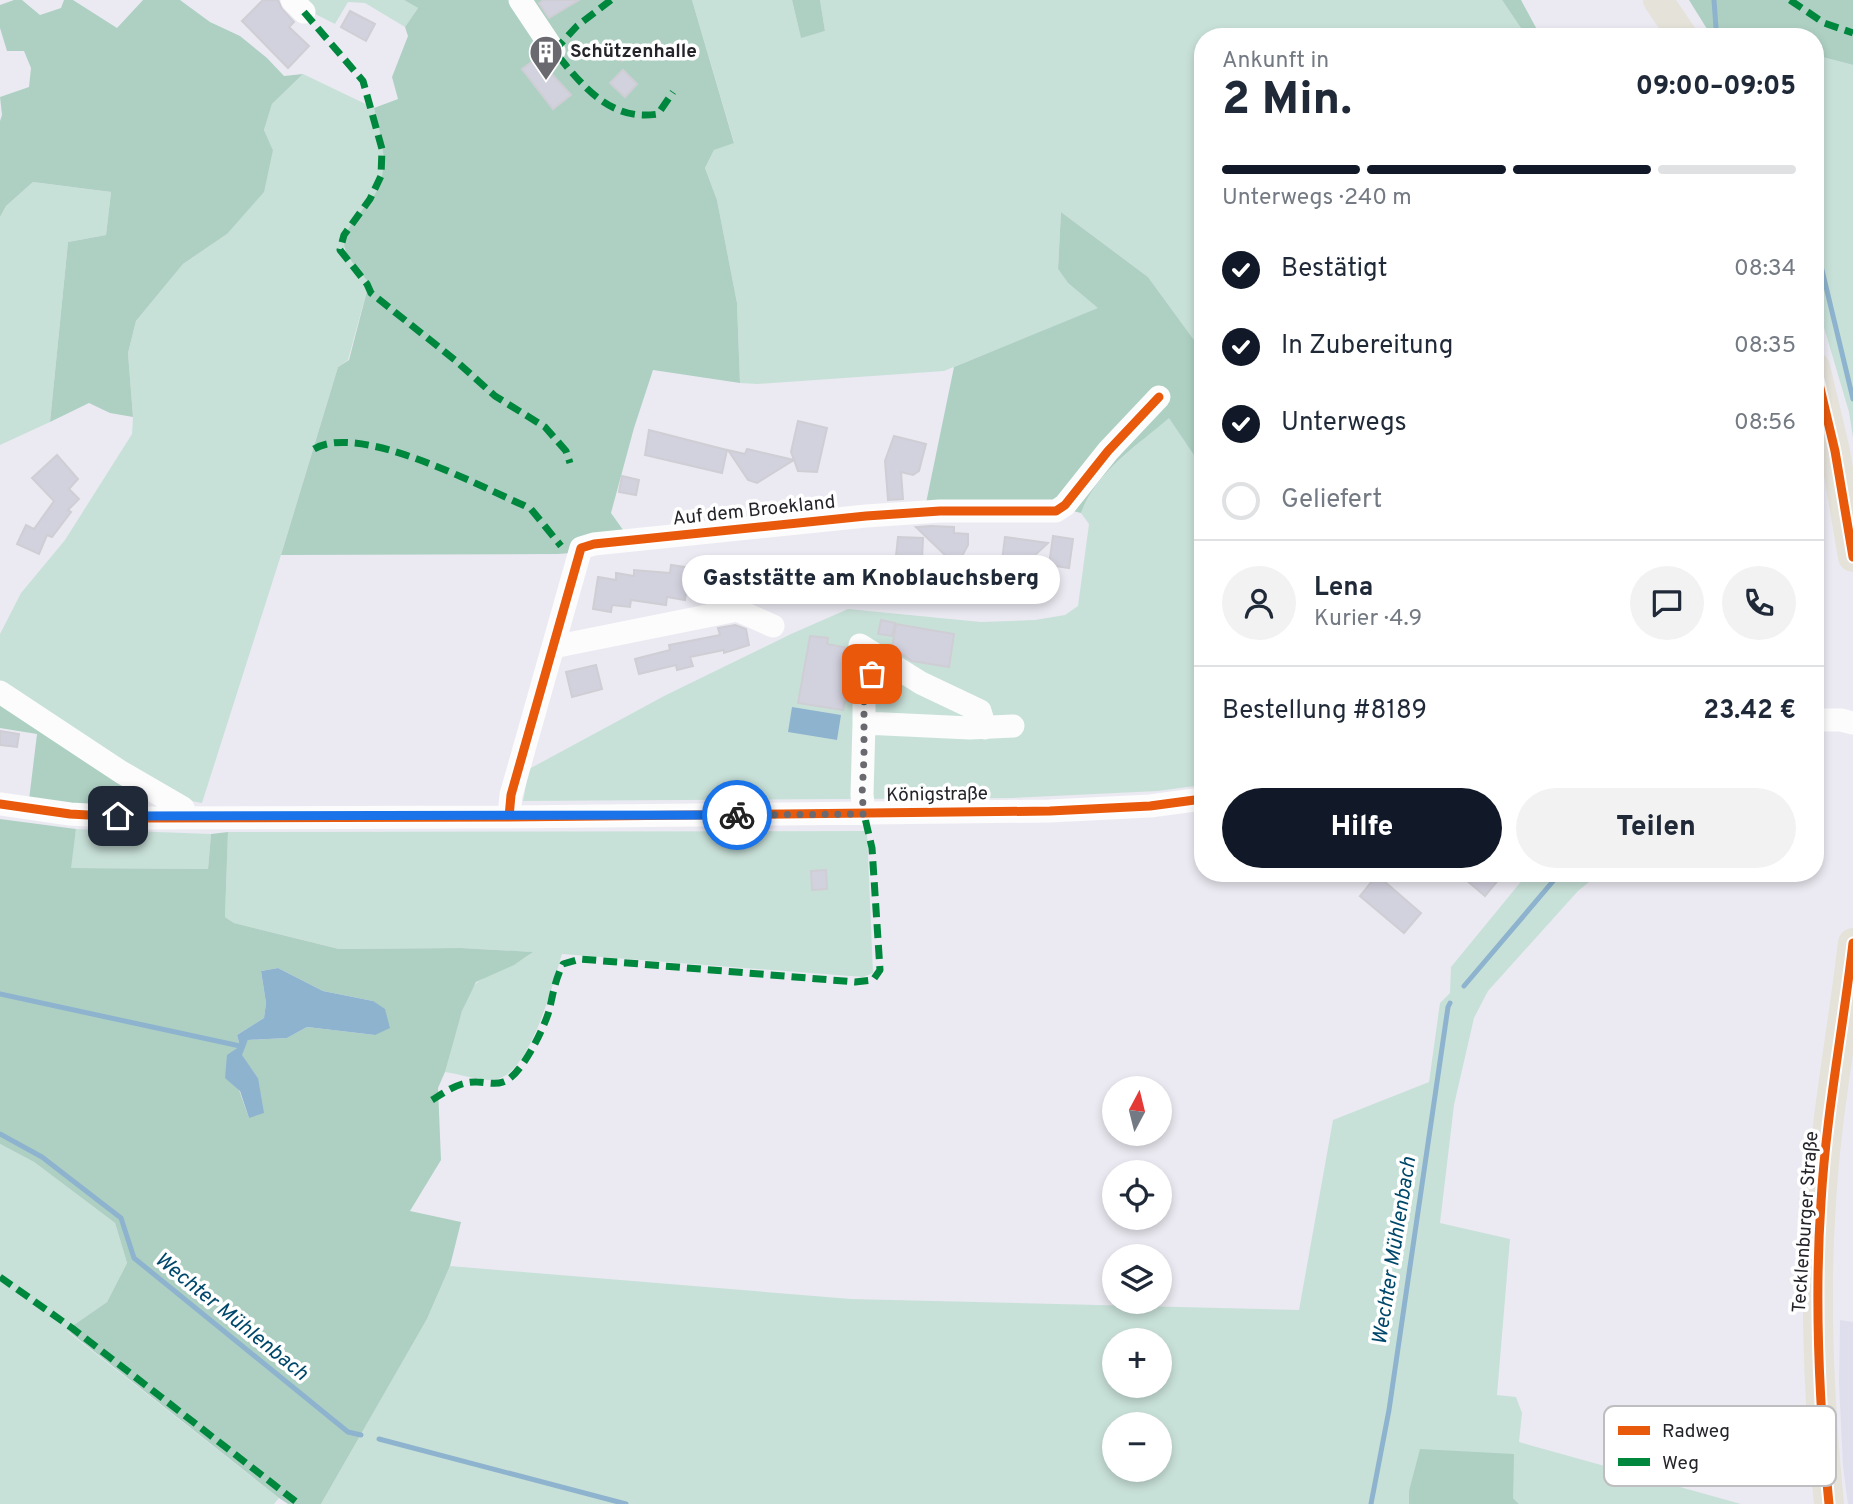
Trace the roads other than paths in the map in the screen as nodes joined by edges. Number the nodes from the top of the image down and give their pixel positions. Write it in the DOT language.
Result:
graph roads {
  1 [pos="520,0"];
  2 [pos="1658,0"];
  3 [pos="1677,28"];
  4 [pos="554,51"];
  5 [pos="1160,397"];
  6 [pos="1824,432"];
  7 [pos="1853,557"];
  8 [pos="772,626"];
  9 [pos="860,645"];
  10 [pos="553,647"];
  11 [pos="879,658"];
  12 [pos="0,692"];
  13 [pos="1824,720"];
  14 [pos="864,723"];
  15 [pos="1853,723"];
  16 [pos="1013,726"];
  17 [pos="985,728"];
  18 [pos="1194,800"];
  19 [pos="0,803"];
  20 [pos="864,814"];
  21 [pos="509,817"];
  22 [pos="186,818"];
  23 [pos="1853,943"];
  24 [pos="1820,1406"];
  25 [pos="1827,1486"];
  26 [pos="1829,1504"];
  1 -- 4 [label="street"];
  2 -- 3 [label="main road"];
  5 -- 10 [label="street, Auf dem Broekland"];
  6 -- 7 [label="main road"];
  8 -- 10 [label="street"];
  9 -- 11 [label="street"];
  10 -- 21 [label="street, Auf dem Broekland"];
  11 -- 14 [label="street"];
  11 -- 17 [label="street"];
  12 -- 22 [label="street"];
  13 -- 15 [label="street"];
  14 -- 17 [label="street"];
  14 -- 20 [label="street"];
  16 -- 17 [label="street"];
  18 -- 20 [label="street, Königstraße"];
  19 -- 22 [label="street, Königstraße"];
  20 -- 21 [label="street, Königstraße"];
  21 -- 22 [label="street, Königstraße"];
  23 -- 24 [label="main road, Tecklenburger Straße"];
  25 -- 26 [label="main road, Tecklenburger Straße"];
}
